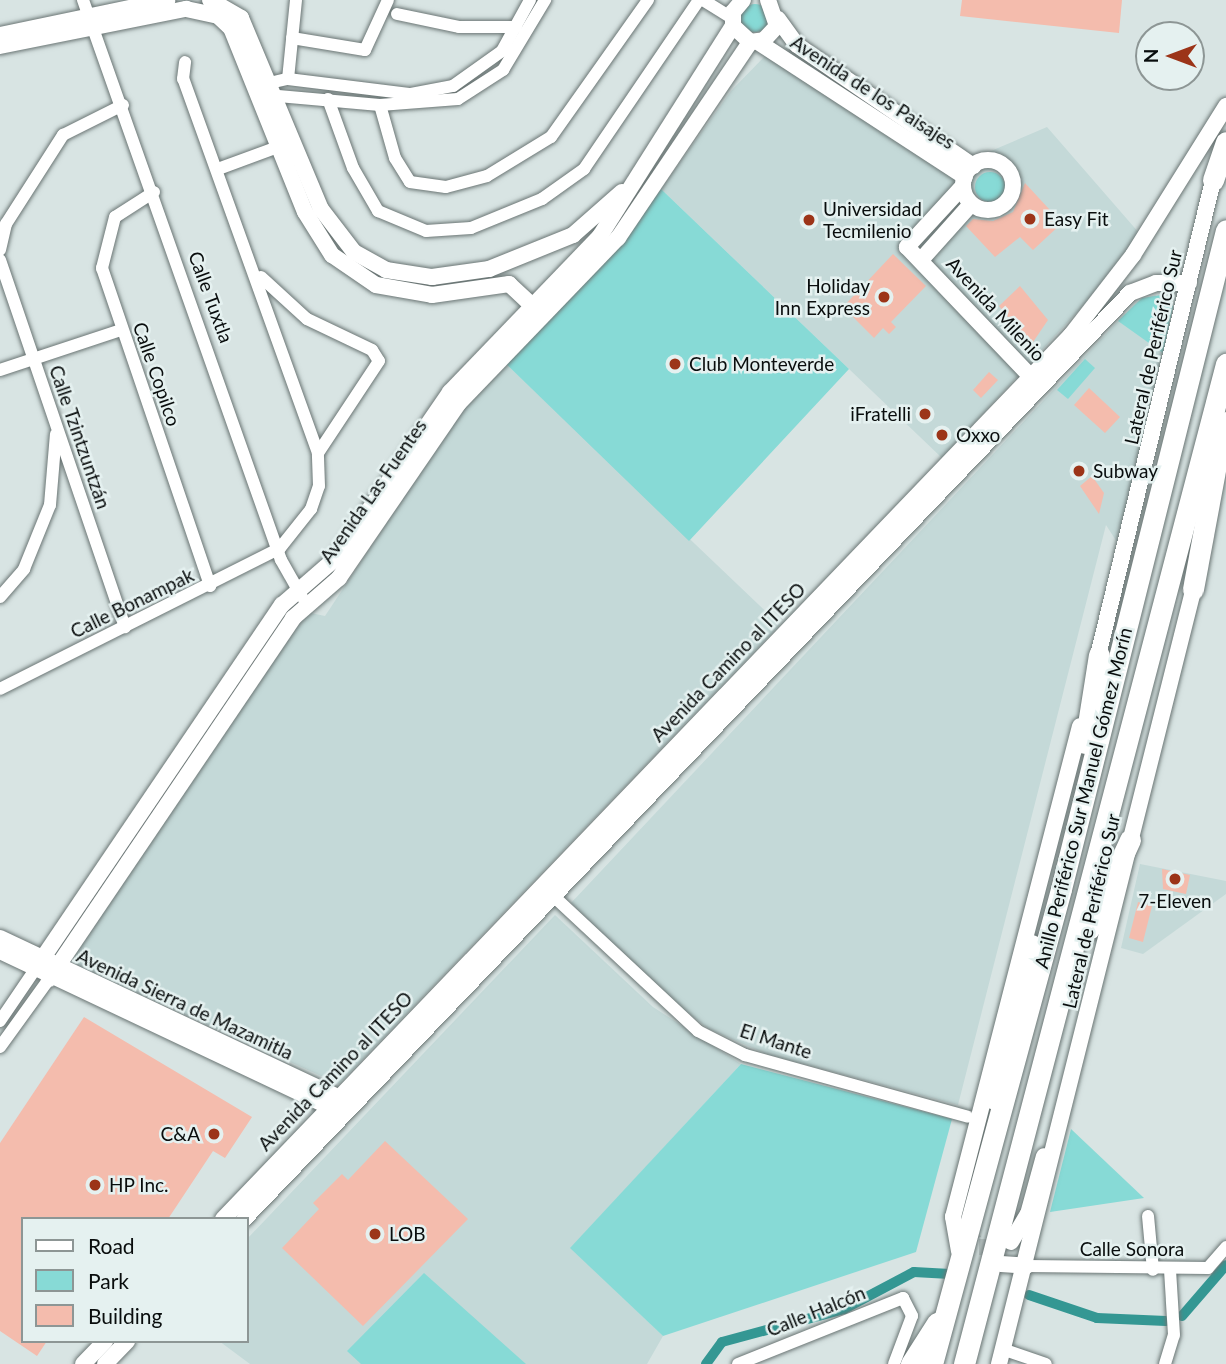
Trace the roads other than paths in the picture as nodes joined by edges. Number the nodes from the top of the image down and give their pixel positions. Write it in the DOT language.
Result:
graph roads {
  1 [pos="83,0"];
  2 [pos="296,0"];
  3 [pos="388,0"];
  4 [pos="530,0"];
  5 [pos="545,0"];
  6 [pos="648,0"];
  7 [pos="701,0"];
  8 [pos="740,0"];
  9 [pos="157,1"];
  10 [pos="185,5"];
  11 [pos="219,5"];
  12 [pos="775,7"];
  13 [pos="397,14"];
  14 [pos="733,22"];
  15 [pos="93,25"];
  16 [pos="516,27"];
  17 [pos="0,34"];
  18 [pos="292,38"];
  19 [pos="754,42"];
  20 [pos="0,46"];
  21 [pos="185,62"];
  22 [pos="288,79"];
  23 [pos="266,89"];
  24 [pos="328,99"];
  25 [pos="411,100"];
  26 [pos="123,105"];
  27 [pos="380,105"];
  28 [pos="1226,106"];
  29 [pos="1226,129"];
  30 [pos="1226,142"];
  31 [pos="287,144"];
  32 [pos="218,169"];
  33 [pos="967,176"];
  34 [pos="637,179"];
  35 [pos="1213,180"];
  36 [pos="154,192"];
  37 [pos="971,204"];
  38 [pos="1226,230"];
  39 [pos="0,250"];
  40 [pos="0,260"];
  41 [pos="921,260"];
  42 [pos="258,275"];
  43 [pos="1189,283"];
  44 [pos="536,309"];
  45 [pos="121,330"];
  46 [pos="32,359"];
  47 [pos="1226,364"];
  48 [pos="0,370"];
  49 [pos="1035,382"];
  50 [pos="1226,410"];
  51 [pos="56,426"];
  52 [pos="318,453"];
  53 [pos="1226,469"];
  54 [pos="280,548"];
  55 [pos="210,586"];
  56 [pos="1193,589"];
  57 [pos="0,597"];
  58 [pos="302,597"];
  59 [pos="125,627"];
  60 [pos="1099,655"];
  61 [pos="0,689"];
  62 [pos="1130,840"];
  63 [pos="1048,847"];
  64 [pos="1061,889"];
  65 [pos="548,891"];
  66 [pos="0,938"];
  67 [pos="0,951"];
  68 [pos="39,963"];
  69 [pos="53,973"];
  70 [pos="1066,978"];
  71 [pos="1093,1000"];
  72 [pos="0,1021"];
  73 [pos="0,1047"];
  74 [pos="334,1103"];
  75 [pos="350,1109"];
  76 [pos="968,1117"];
  77 [pos="1148,1216"];
  78 [pos="225,1217"];
  79 [pos="246,1217"];
  80 [pos="964,1225"];
  81 [pos="1011,1242"];
  82 [pos="1226,1247"];
  83 [pos="959,1251"];
  84 [pos="1002,1264"];
  85 [pos="1027,1266"];
  86 [pos="1153,1270"];
  87 [pos="1170,1270"];
  88 [pos="953,1298"];
  89 [pos="103,1343"];
  90 [pos="125,1343"];
  91 [pos="1002,1357"];
  92 [pos="83,1364"];
  93 [pos="105,1364"];
  94 [pos="738,1364"];
  95 [pos="894,1364"];
  96 [pos="911,1364"];
  97 [pos="932,1364"];
  98 [pos="964,1364"];
  99 [pos="1046,1364"];
  100 [pos="1165,1364"];
  1 -- 15 [label="street, Calle Tuxtla"];
  2 -- 18 [label="street"];
  3 -- 18 [label="street"];
  4 -- 16 [label="street"];
  5 -- 25 [label="street"];
  6 -- 27 [label="street"];
  7 -- 14 [label="street"];
  7 -- 24 [label="street"];
  8 -- 14 [label="street, Avenida Las Fuentes"];
  9 -- 15 [label="street"];
  10 -- 11 [label="street"];
  10 -- 15 [label="street"];
  11 -- 23 [label="street"];
  12 -- 19 [label="street, Avenida Las Fuentes"];
  12 -- 33 [label="street, Avenida de los Paisajes"];
  13 -- 16 [label="street"];
  14 -- 19 [label="street, Avenida de los Paisajes"];
  14 -- 34 [label="street, Avenida Las Fuentes"];
  15 -- 17 [label="street"];
  15 -- 20 [label="street"];
  15 -- 26 [label="street, Calle Tuxtla"];
  16 -- 25 [label="street"];
  18 -- 22 [label="street"];
  19 -- 33 [label="street, Avenida de los Paisajes"];
  19 -- 44 [label="street, Avenida Las Fuentes"];
  21 -- 32 [label="street"];
  22 -- 23 [label="street"];
  22 -- 25 [label="street"];
  23 -- 24 [label="street"];
  23 -- 31 [label="street"];
  24 -- 27 [label="street"];
  25 -- 27 [label="street"];
  26 -- 36 [label="street, Calle Tuxtla"];
  26 -- 39 [label="street"];
  28 -- 49 [label="street, Avenida Camino al ITESO"];
  29 -- 35 [label="street, Lateral de Periférico Sur"];
  30 -- 35 [label="highway"];
  31 -- 32 [label="street"];
  31 -- 34 [label="street"];
  31 -- 44 [label="street"];
  32 -- 42 [label="street"];
  33 -- 37 [label="street"];
  33 -- 37 [label="street"];
  33 -- 41 [label="street, Avenida Milenio"];
  34 -- 44 [label="street, Avenida Las Fuentes"];
  35 -- 43 [label="street, Lateral de Periférico Sur"];
  36 -- 45 [label="street, Calle Copilco"];
  36 -- 54 [label="street, Calle Tuxtla"];
  37 -- 41 [label="street, Avenida Milenio"];
  38 -- 64 [label="highway, Anillo Periférico Sur Manuel Gómez Morín"];
  40 -- 46 [label="street, Calle Tzintzuntzán"];
  41 -- 49 [label="street, Avenida Milenio"];
  42 -- 52 [label="street"];
  42 -- 52 [label="street"];
  43 -- 49 [label="street, Avenida Camino al ITESO"];
  43 -- 60 [label="street, Lateral de Periférico Sur"];
  44 -- 58 [label="street, Avenida Las Fuentes"];
  45 -- 46 [label="street"];
  45 -- 55 [label="street, Calle Copilco"];
  46 -- 48 [label="street"];
  46 -- 51 [label="street, Calle Tzintzuntzán"];
  47 -- 70 [label="highway, Anillo Periférico Sur Manuel Gómez Morín"];
  49 -- 65 [label="street, Avenida Camino al ITESO"];
  50 -- 56 [label="highway"];
  51 -- 57 [label="street"];
  51 -- 59 [label="street, Calle Tzintzuntzán"];
  52 -- 54 [label="street"];
  53 -- 56 [label="street, Lateral de Periférico Sur"];
  54 -- 55 [label="street, Calle Bonampak"];
  54 -- 58 [label="street, Calle Tuxtla"];
  55 -- 59 [label="street, Calle Bonampak"];
  56 -- 62 [label="street, Lateral de Periférico Sur"];
  58 -- 68 [label="street, Avenida Las Fuentes"];
  58 -- 69 [label="street, Avenida Las Fuentes"];
  59 -- 61 [label="street, Calle Bonampak"];
  60 -- 63 [label="street, Lateral de Periférico Sur"];
  60 -- 64 [label="highway"];
  62 -- 70 [label="highway"];
  62 -- 71 [label="street, Lateral de Periférico Sur"];
  63 -- 80 [label="street"];
  63 -- 83 [label="street"];
  64 -- 88 [label="highway, Anillo Periférico Sur Manuel Gómez Morín"];
  65 -- 74 [label="street, Avenida Camino al ITESO"];
  65 -- 75 [label="street, Avenida Camino al ITESO"];
  65 -- 76 [label="street, El Mante"];
  66 -- 68 [label="street, Avenida Sierra de Mazamitla"];
  67 -- 68 [label="street, Avenida Sierra de Mazamitla"];
  68 -- 69 [label="street, Avenida Sierra de Mazamitla"];
  68 -- 72 [label="street, Avenida Las Fuentes"];
  69 -- 73 [label="street, Avenida Las Fuentes"];
  69 -- 74 [label="street, Avenida Sierra de Mazamitla"];
  70 -- 98 [label="highway, Anillo Periférico Sur Manuel Gómez Morín"];
  71 -- 81 [label="street"];
  71 -- 85 [label="street, Lateral de Periférico Sur"];
  74 -- 75 [label="street, Avenida Sierra de Mazamitla"];
  74 -- 78 [label="street, Avenida Camino al ITESO"];
  75 -- 79 [label="street, Avenida Camino al ITESO"];
  77 -- 86 [label="street"];
  82 -- 87 [label="street, Calle Sonora"];
  84 -- 85 [label="street"];
  85 -- 86 [label="street, Calle Sonora"];
  85 -- 91 [label="street, Lateral de Periférico Sur"];
  86 -- 87 [label="street, Calle Sonora"];
  87 -- 100 [label="street"];
  88 -- 96 [label="highway"];
  88 -- 97 [label="highway, Anillo Periférico Sur Manuel Gómez Morín"];
  89 -- 92 [label="street"];
  90 -- 93 [label="street"];
  91 -- 99 [label="street"];
  94 -- 95 [label="street, Calle Halcón"];
}
